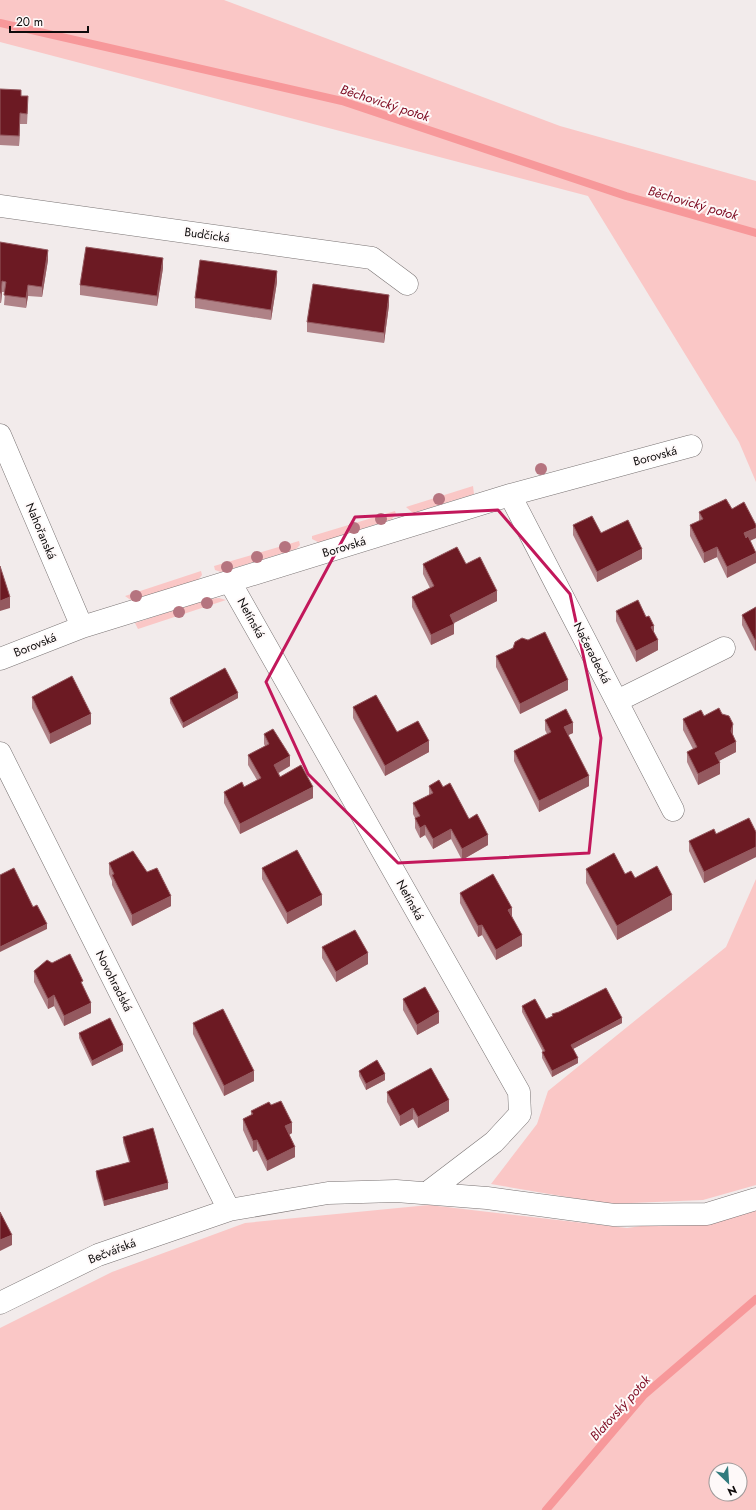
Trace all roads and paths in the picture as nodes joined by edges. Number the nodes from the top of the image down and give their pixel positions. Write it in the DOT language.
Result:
graph roads {
  1 [pos="0,206"];
  2 [pos="407,284"];
  3 [pos="0,436"];
  4 [pos="692,446"];
  5 [pos="510,495"];
  6 [pos="230,582"];
  7 [pos="82,627"];
  8 [pos="724,648"];
  9 [pos="0,659"];
  10 [pos="617,701"];
  11 [pos="0,753"];
  12 [pos="673,810"];
  13 [pos="427,1194"];
  14 [pos="756,1200"];
  15 [pos="229,1210"];
  16 [pos="0,1303"];
  1 -- 2 [label="street, Budčická"];
  3 -- 7 [label="street, Nahořanská"];
  4 -- 5 [label="street, Borovská"];
  5 -- 6 [label="street, Borovská"];
  5 -- 10 [label="street, Načeradecká"];
  6 -- 7 [label="street, Borovská"];
  6 -- 13 [label="street, Netínská"];
  7 -- 9 [label="street, Borovská"];
  8 -- 10 [label="street"];
  10 -- 12 [label="street, Načeradecká"];
  11 -- 15 [label="street, Novohradská"];
  13 -- 14 [label="street, Bečvářská"];
  13 -- 15 [label="street, Bečvářská"];
  15 -- 16 [label="street, Bečvářská"];
}
